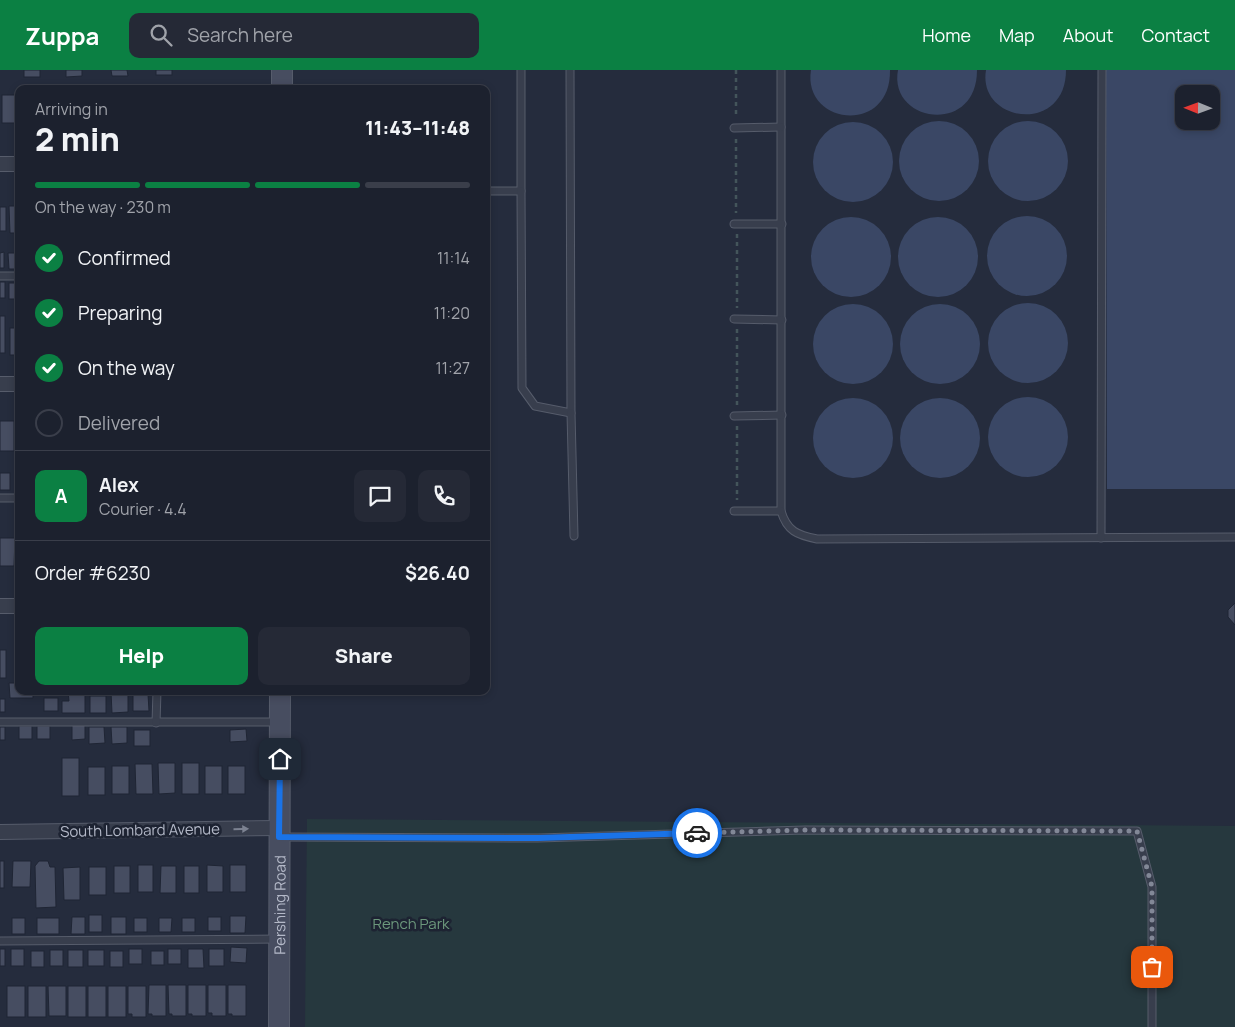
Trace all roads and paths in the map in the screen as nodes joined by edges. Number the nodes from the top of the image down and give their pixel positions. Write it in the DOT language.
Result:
graph roads {
  1 [pos="282,70"];
  2 [pos="521,70"];
  3 [pos="570,70"];
  4 [pos="736,70"];
  5 [pos="781,70"];
  6 [pos="1102,70"];
  7 [pos="282,85"];
  8 [pos="736,117"];
  9 [pos="781,127"];
  10 [pos="734,128"];
  11 [pos="736,138"];
  12 [pos="0,164"];
  13 [pos="15,164"];
  14 [pos="490,191"];
  15 [pos="521,191"];
  16 [pos="736,213"];
  17 [pos="734,224"];
  18 [pos="782,224"];
  19 [pos="737,235"];
  20 [pos="0,276"];
  21 [pos="15,276"];
  22 [pos="737,308"];
  23 [pos="734,319"];
  24 [pos="782,320"];
  25 [pos="737,330"];
  26 [pos="0,384"];
  27 [pos="15,384"];
  28 [pos="736,405"];
  29 [pos="571,413"];
  30 [pos="782,415"];
  31 [pos="734,416"];
  32 [pos="737,426"];
  33 [pos="0,498"];
  34 [pos="15,498"];
  35 [pos="738,501"];
  36 [pos="734,511"];
  37 [pos="782,511"];
  38 [pos="574,536"];
  39 [pos="1235,537"];
  40 [pos="1101,538"];
  41 [pos="0,606"];
  42 [pos="15,606"];
  43 [pos="156,695"];
  44 [pos="280,695"];
  45 [pos="0,722"];
  46 [pos="280,722"];
  47 [pos="156,723"];
  48 [pos="0,832"];
  49 [pos="279,832"];
  50 [pos="279,939"];
  51 [pos="0,941"];
  52 [pos="279,1027"];
  53 [pos="1152,1027"];
  1 -- 7 [label="main road"];
  2 -- 15 [label="lane"];
  3 -- 29 [label="lane"];
  4 -- 8 [label="path"];
  5 -- 9 [label="lane"];
  6 -- 40 [label="lane"];
  9 -- 10 [label="lane"];
  9 -- 18 [label="lane"];
  11 -- 16 [label="path"];
  12 -- 13 [label="street"];
  14 -- 15 [label="lane"];
  15 -- 29 [label="lane"];
  17 -- 18 [label="lane"];
  18 -- 24 [label="lane"];
  19 -- 22 [label="path"];
  20 -- 21 [label="lane"];
  23 -- 24 [label="lane"];
  24 -- 30 [label="lane"];
  25 -- 28 [label="path"];
  26 -- 27 [label="street"];
  29 -- 38 [label="lane"];
  30 -- 31 [label="lane"];
  30 -- 37 [label="lane"];
  32 -- 35 [label="path"];
  33 -- 34 [label="lane"];
  36 -- 37 [label="lane"];
  37 -- 40 [label="lane"];
  39 -- 40 [label="lane"];
  41 -- 42 [label="street"];
  43 -- 47 [label="lane"];
  44 -- 46 [label="main road, Pershing Road"];
  45 -- 47 [label="lane"];
  46 -- 47 [label="lane"];
  46 -- 49 [label="main road, Pershing Road"];
  48 -- 49 [label="street, South Lombard Avenue, one-way"];
  49 -- 50 [label="main road, Pershing Road"];
  49 -- 53 [label="lane"];
  50 -- 51 [label="lane"];
  50 -- 52 [label="main road, Pershing Road"];
}
